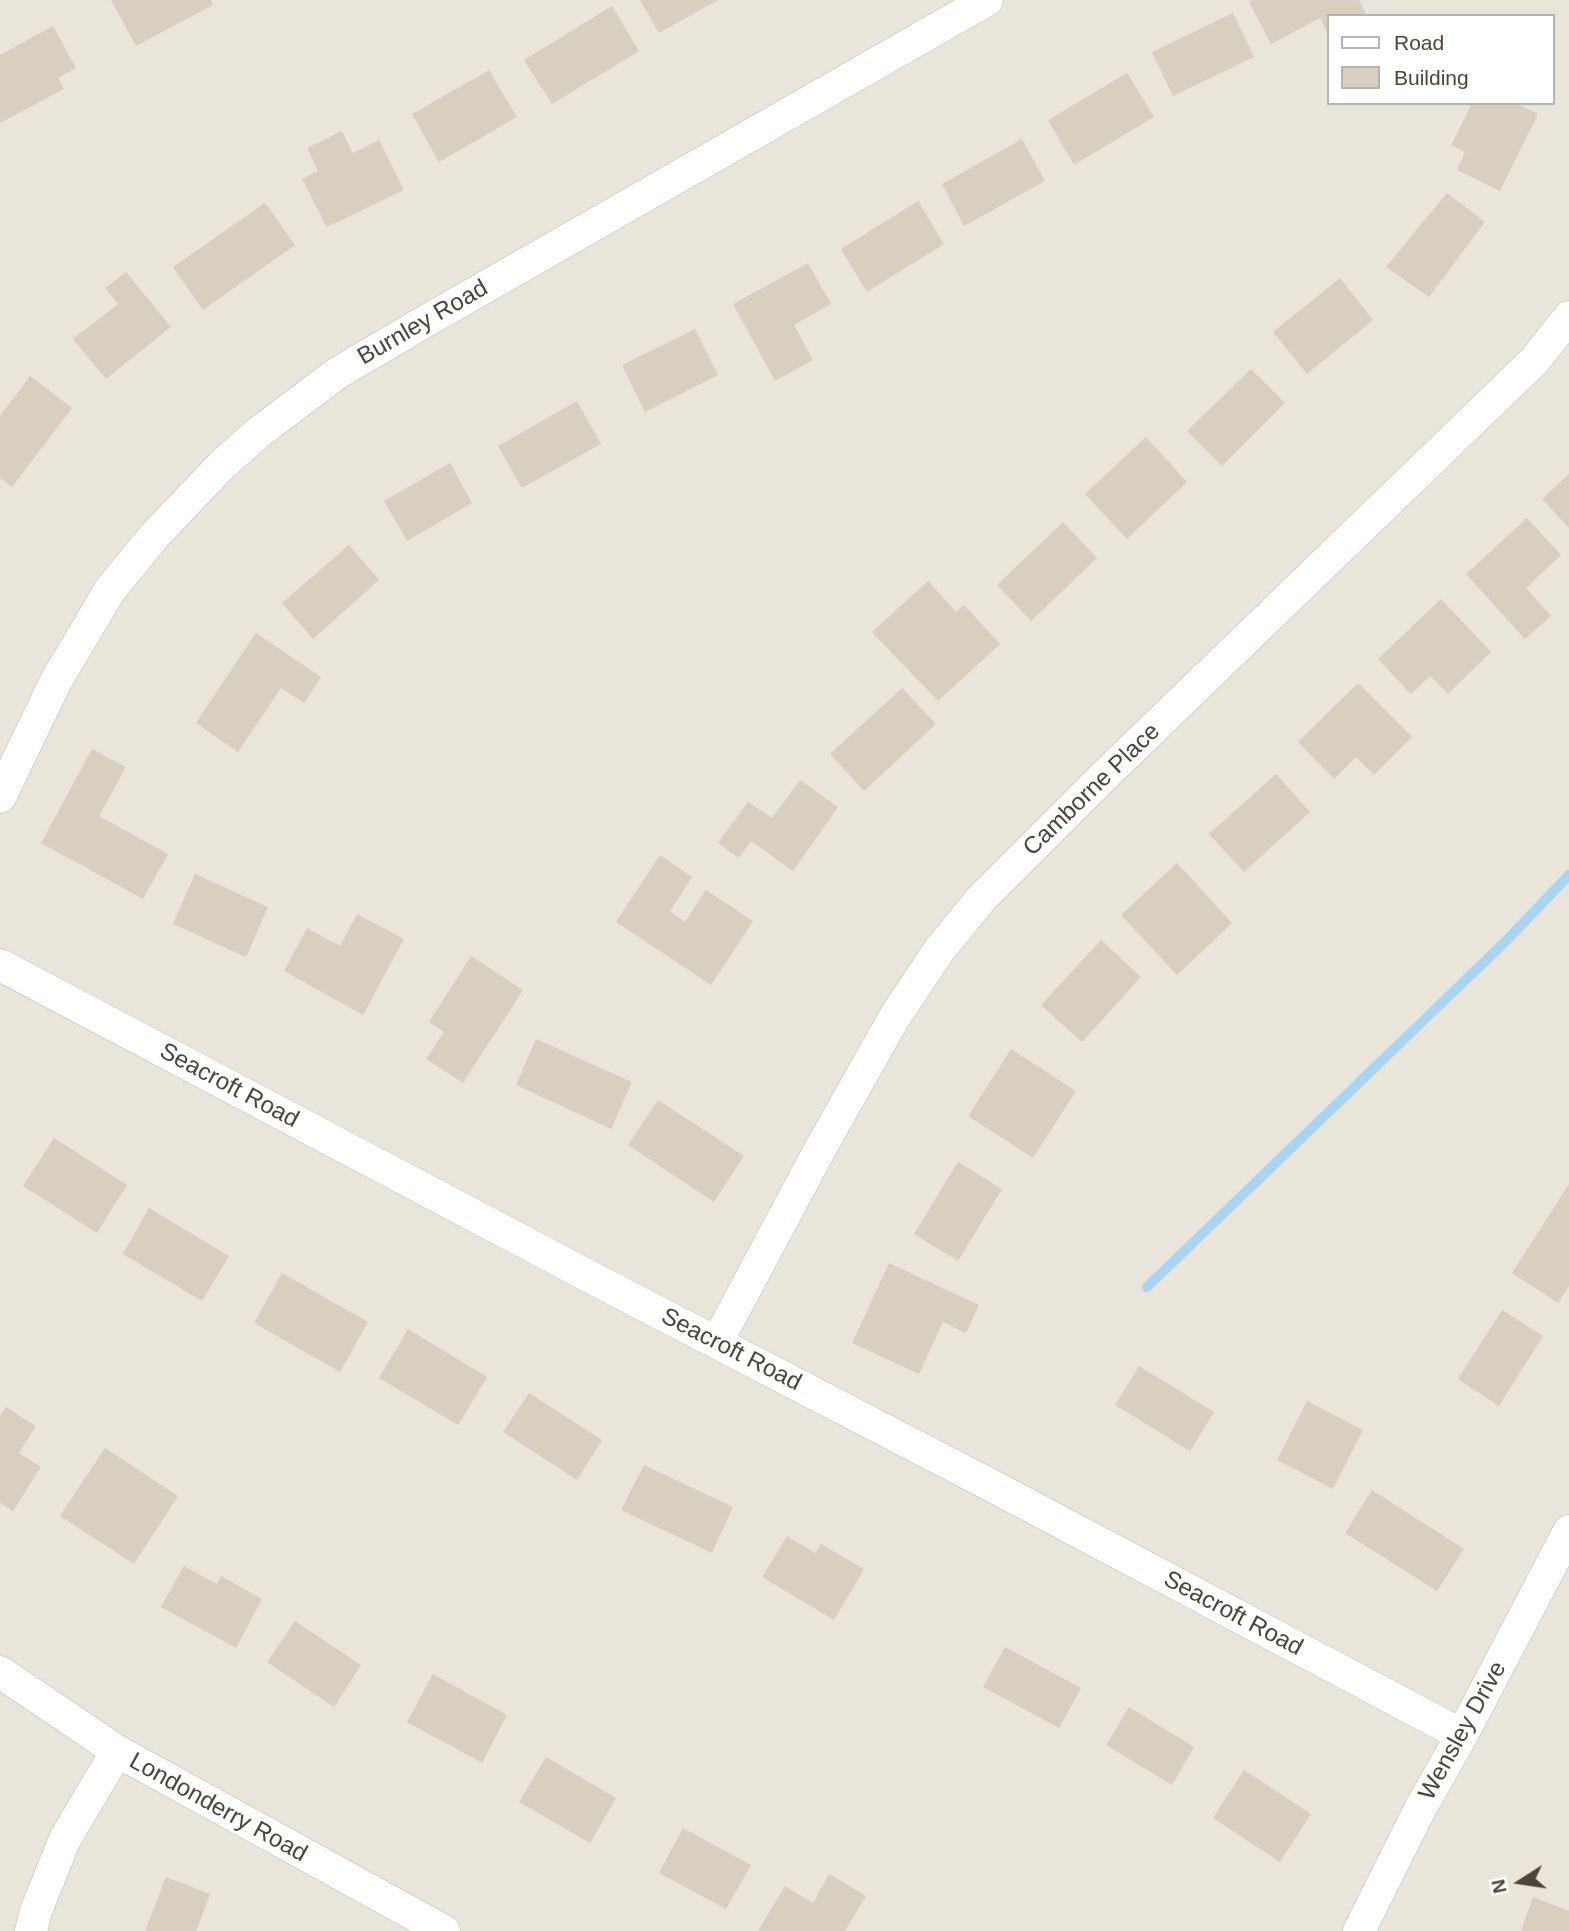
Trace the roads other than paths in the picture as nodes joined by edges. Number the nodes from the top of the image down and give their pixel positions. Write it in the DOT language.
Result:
graph roads {
  1 [pos="987,0"];
  2 [pos="1569,317"];
  3 [pos="0,797"];
  4 [pos="0,965"];
  5 [pos="718,1342"];
  6 [pos="1569,1531"];
  7 [pos="0,1672"];
  8 [pos="1462,1735"];
  9 [pos="117,1751"];
  10 [pos="31,1931"];
  11 [pos="443,1931"];
  12 [pos="1359,1931"];
  1 -- 3 [label="street, Burnley Road"];
  2 -- 5 [label="street, Camborne Place"];
  4 -- 5 [label="street, Seacroft Road"];
  5 -- 8 [label="street, Seacroft Road"];
  6 -- 8 [label="street, Wensley Drive"];
  7 -- 9 [label="street, Londonderry Road"];
  8 -- 12 [label="street, Wensley Drive"];
  9 -- 10 [label="street"];
  9 -- 11 [label="street, Londonderry Road"];
}
